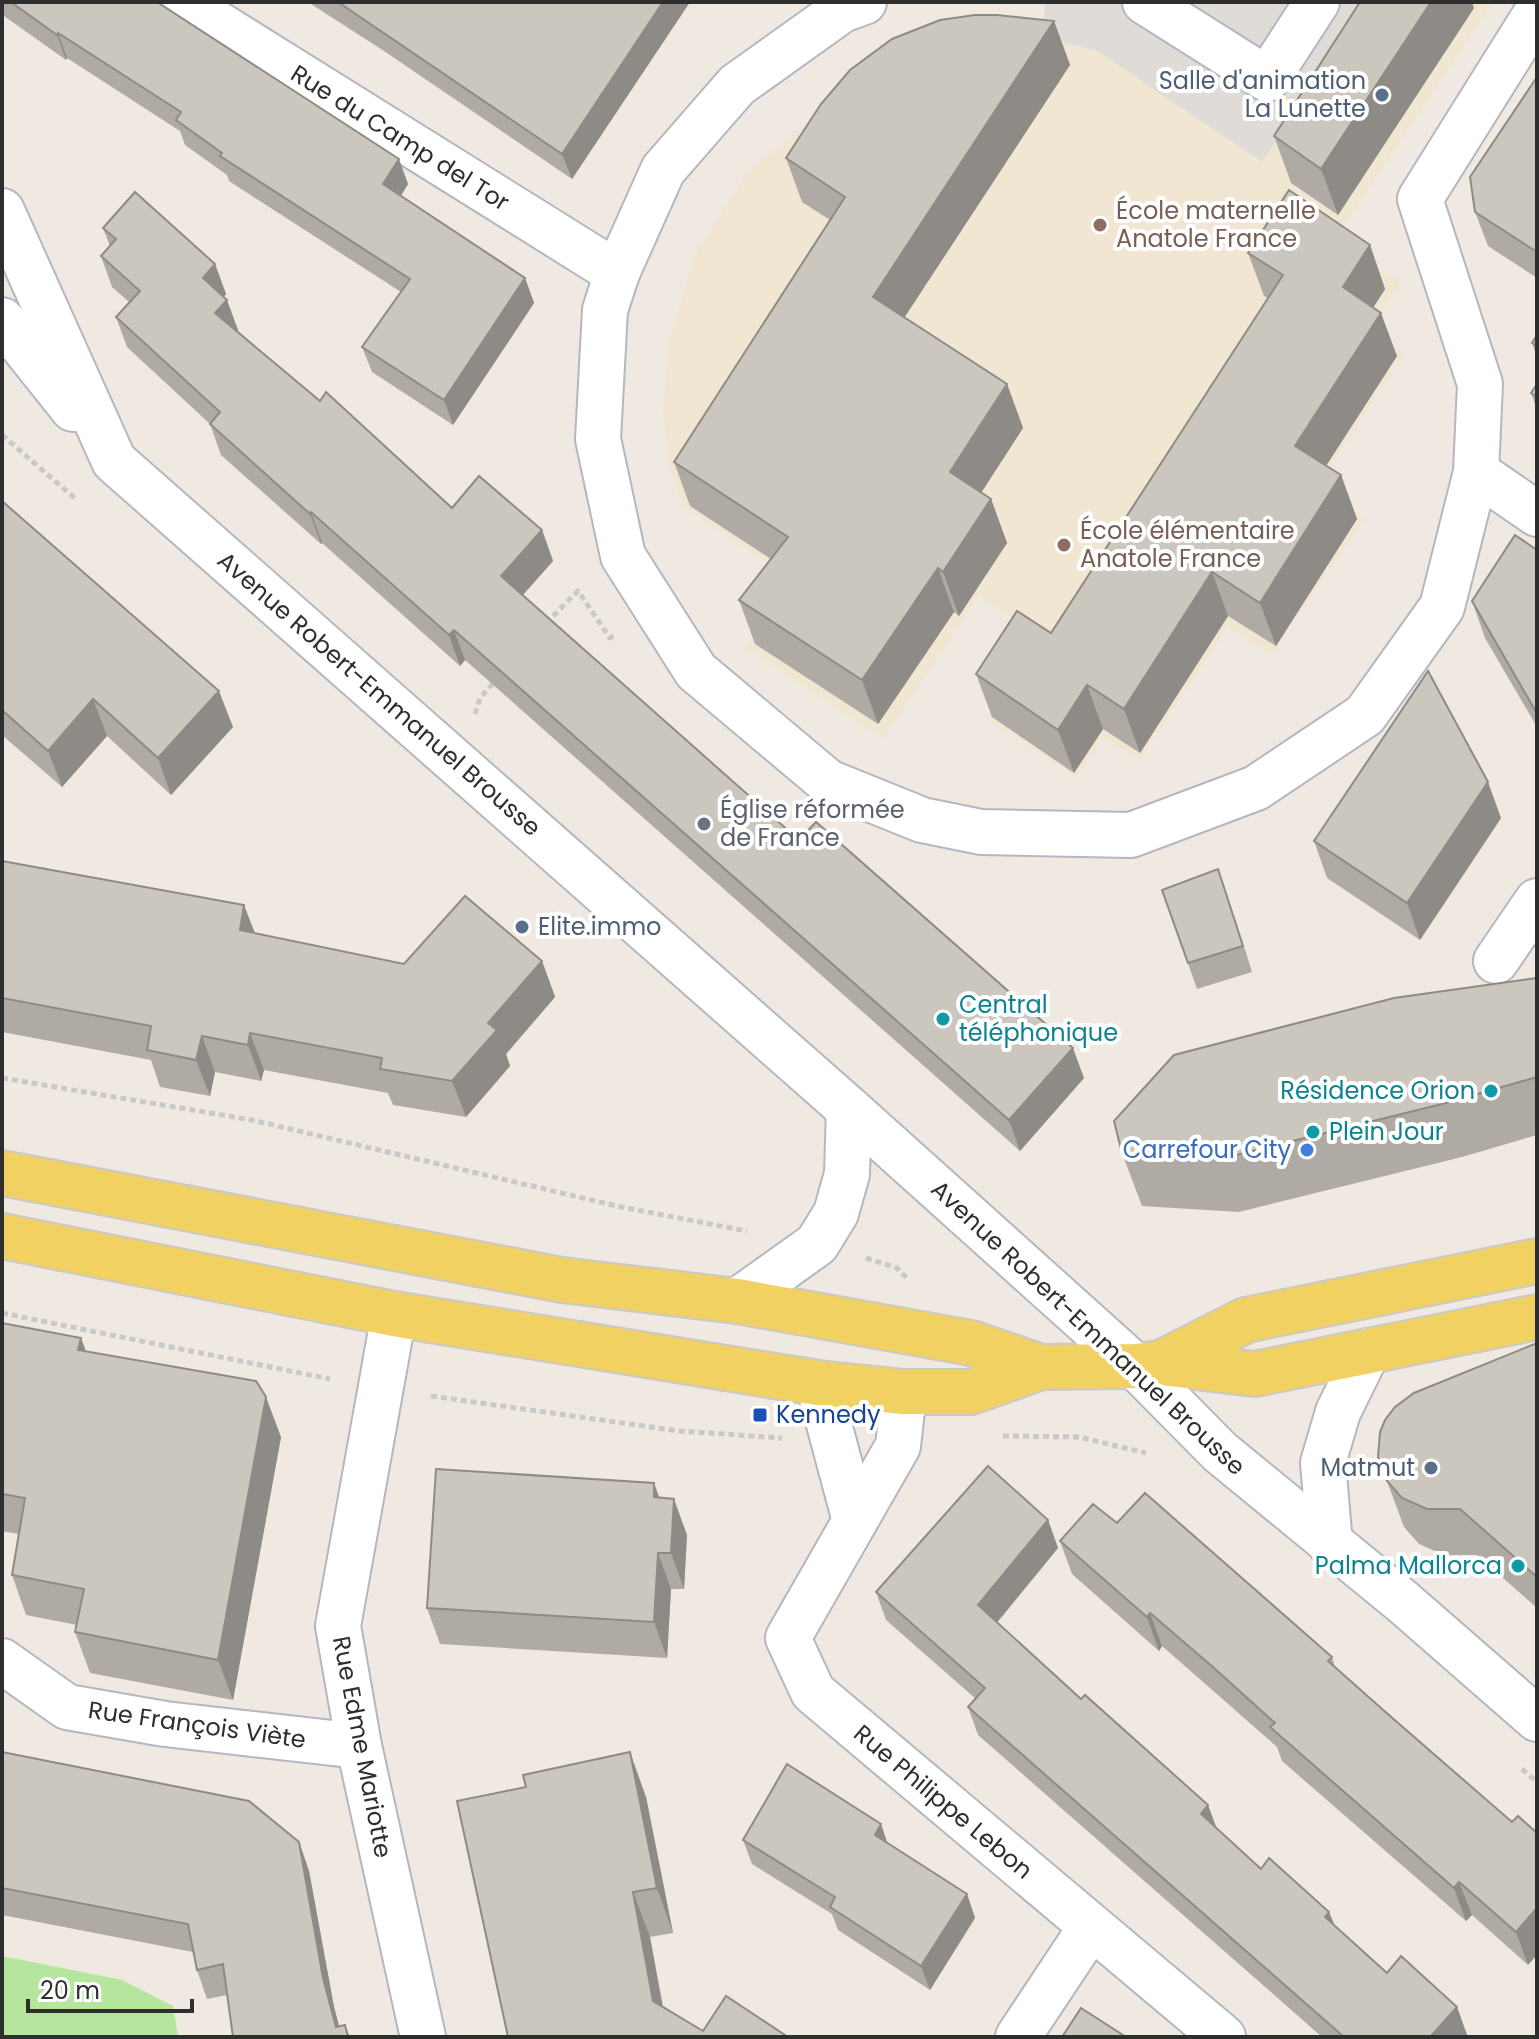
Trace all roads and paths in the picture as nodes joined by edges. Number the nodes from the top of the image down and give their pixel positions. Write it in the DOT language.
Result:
graph roads {
  1 [pos="183,2"];
  2 [pos="1145,2"];
  3 [pos="1317,2"];
  4 [pos="846,5"];
  5 [pos="1537,12"];
  6 [pos="2,211"];
  7 [pos="617,273"];
  8 [pos="2,320"];
  9 [pos="114,461"];
  10 [pos="1476,472"];
  11 [pos="1537,514"];
  12 [pos="567,600"];
  13 [pos="538,633"];
  14 [pos="499,676"];
  15 [pos="480,698"];
  16 [pos="1537,901"];
  17 [pos="1496,961"];
  18 [pos="2,1078"];
  19 [pos="849,1109"];
  20 [pos="2,1173"];
  21 [pos="2,1236"];
  22 [pos="817,1244"];
  23 [pos="1537,1261"];
  24 [pos="919,1290"];
  25 [pos="737,1301"];
  26 [pos="2,1313"];
  27 [pos="394,1314"];
  28 [pos="1537,1317"];
  29 [pos="1368,1351"];
  30 [pos="1148,1364"];
  31 [pos="1041,1367"];
  32 [pos="818,1383"];
  33 [pos="380,1389"];
  34 [pos="904,1392"];
  35 [pos="990,1436"];
  36 [pos="834,1441"];
  37 [pos="1146,1453"];
  38 [pos="855,1521"];
  39 [pos="1330,1544"];
  40 [pos="2,1661"];
  41 [pos="1537,1719"];
  42 [pos="359,1746"];
  43 [pos="1091,1927"];
  44 [pos="423,2037"];
  45 [pos="1018,2037"];
  46 [pos="1223,2037"];
  1 -- 7 [label="street, Rue du Camp del Tor"];
  2 -- 3 [label="street"];
  4 -- 7 [label="street"];
  5 -- 10 [label="street"];
  6 -- 9 [label="street, Avenue Robert-Emmanuel Brousse"];
  7 -- 10 [label="street"];
  8 -- 9 [label="street"];
  9 -- 19 [label="street, Avenue Robert-Emmanuel Brousse"];
  10 -- 11 [label="street"];
  12 -- 13 [label="path"];
  14 -- 15 [label="path"];
  16 -- 17 [label="street"];
  18 -- 22 [label="path"];
  19 -- 22 [label="street"];
  19 -- 30 [label="street, Avenue Robert-Emmanuel Brousse"];
  20 -- 25 [label="main road"];
  21 -- 27 [label="main road"];
  22 -- 24 [label="path"];
  22 -- 25 [label="street"];
  23 -- 30 [label="main road"];
  25 -- 31 [label="main road"];
  26 -- 33 [label="path"];
  27 -- 32 [label="main road"];
  27 -- 33 [label="street, Rue Edme Mariotte"];
  28 -- 29 [label="main road"];
  29 -- 30 [label="main road"];
  29 -- 39 [label="street"];
  30 -- 31 [label="main road"];
  30 -- 39 [label="street, Avenue Robert-Emmanuel Brousse"];
  31 -- 34 [label="main road"];
  32 -- 34 [label="main road"];
  32 -- 36 [label="street"];
  33 -- 36 [label="path"];
  33 -- 42 [label="street, Rue Edme Mariotte"];
  34 -- 38 [label="street, Rue Philippe Lebon"];
  35 -- 37 [label="path"];
  36 -- 38 [label="street"];
  38 -- 43 [label="street, Rue Philippe Lebon"];
  39 -- 41 [label="street, Avenue Robert-Emmanuel Brousse"];
  40 -- 42 [label="street, Rue François Viète"];
  42 -- 44 [label="street, Rue Edme Mariotte"];
  43 -- 45 [label="street"];
  43 -- 46 [label="street, Rue Philippe Lebon"];
}
